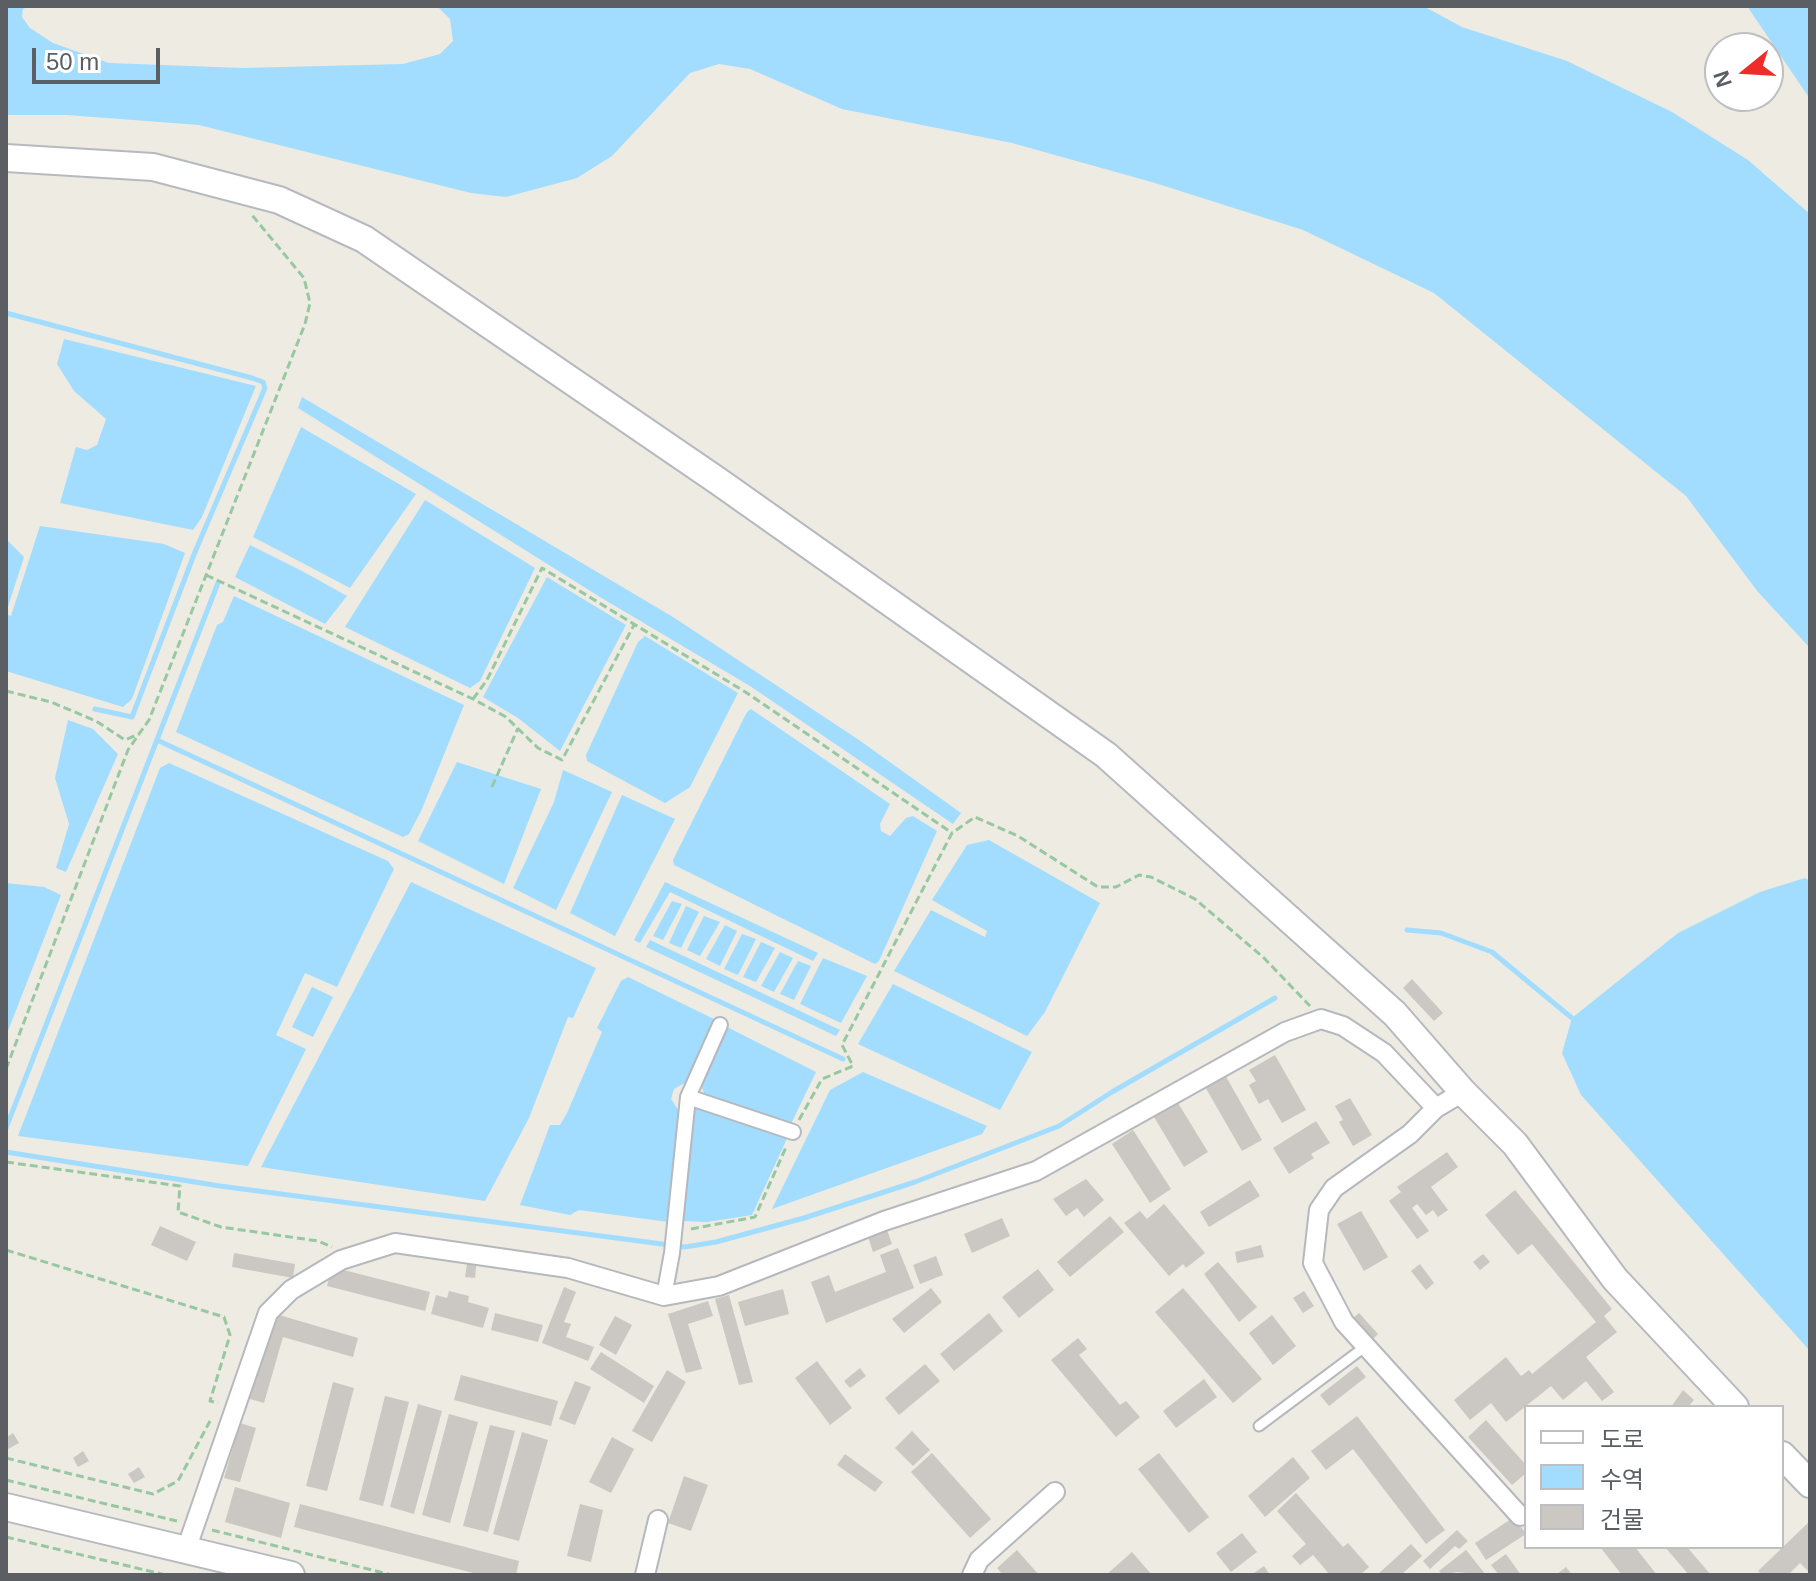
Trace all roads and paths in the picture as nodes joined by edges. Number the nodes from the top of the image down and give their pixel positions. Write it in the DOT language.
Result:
graph roads {
  1 [pos="6,158"];
  2 [pos="248,211"];
  3 [pos="206,575"];
  4 [pos="635,625"];
  5 [pos="6,691"];
  6 [pos="473,699"];
  7 [pos="518,727"];
  8 [pos="139,734"];
  9 [pos="492,787"];
  10 [pos="952,833"];
  11 [pos="1321,1019"];
  12 [pos="720,1025"];
  13 [pos="6,1069"];
  14 [pos="1463,1092"];
  15 [pos="688,1097"];
  16 [pos="1436,1108"];
  17 [pos="793,1132"];
  18 [pos="6,1162"];
  19 [pos="674,1233"];
  20 [pos="6,1250"];
  21 [pos="341,1260"];
  22 [pos="664,1296"];
  23 [pos="1366,1346"];
  24 [pos="1733,1405"];
  25 [pos="234,1409"];
  26 [pos="212,1417"];
  27 [pos="1259,1426"];
  28 [pos="1784,1457"];
  29 [pos="6,1458"];
  30 [pos="1810,1484"];
  31 [pos="1055,1492"];
  32 [pos="6,1507"];
  33 [pos="1520,1516"];
  34 [pos="658,1520"];
  35 [pos="6,1537"];
  36 [pos="186,1550"];
  37 [pos="166,1575"];
  38 [pos="291,1575"];
  39 [pos="645,1575"];
  40 [pos="972,1575"];
  1 -- 14 [label="main road"];
  2 -- 3 [label="path"];
  3 -- 6 [label="path"];
  3 -- 8 [label="path"];
  4 -- 6 [label="path"];
  4 -- 7 [label="path"];
  4 -- 10 [label="path"];
  5 -- 8 [label="path"];
  6 -- 7 [label="path"];
  7 -- 9 [label="path"];
  8 -- 13 [label="path"];
  10 -- 11 [label="path"];
  10 -- 17 [label="path"];
  11 -- 16 [label="street"];
  11 -- 22 [label="street"];
  12 -- 15 [label="street"];
  14 -- 16 [label="street"];
  14 -- 24 [label="main road"];
  15 -- 17 [label="street"];
  15 -- 19 [label="street"];
  16 -- 23 [label="street"];
  17 -- 19 [label="path"];
  18 -- 21 [label="path"];
  19 -- 22 [label="street"];
  20 -- 25 [label="path"];
  21 -- 22 [label="street"];
  21 -- 25 [label="street"];
  23 -- 27 [label="lane"];
  23 -- 33 [label="street"];
  25 -- 36 [label="street"];
  26 -- 29 [label="path"];
  28 -- 30 [label="main road"];
  31 -- 40 [label="street"];
  32 -- 36 [label="main road"];
  34 -- 39 [label="street"];
  35 -- 37 [label="path"];
  36 -- 38 [label="main road"];
}
